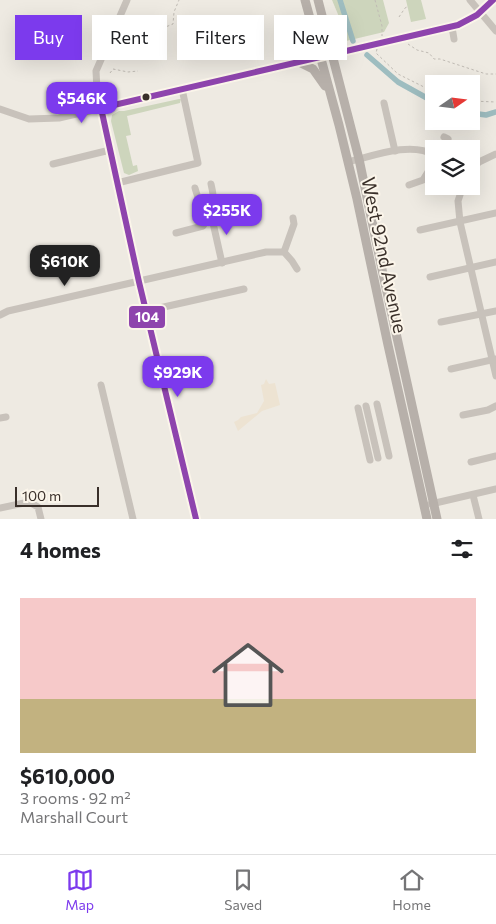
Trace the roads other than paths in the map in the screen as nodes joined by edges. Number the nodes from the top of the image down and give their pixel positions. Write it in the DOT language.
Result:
graph roads {
  1 [pos="127,0"];
  2 [pos="305,0"];
  3 [pos="318,0"];
  4 [pos="470,0"];
  5 [pos="493,0"];
  6 [pos="481,14"];
  7 [pos="309,15"];
  8 [pos="322,15"];
  9 [pos="452,27"];
  10 [pos="496,31"];
  11 [pos="454,38"];
  12 [pos="347,51"];
  13 [pos="307,60"];
  14 [pos="321,60"];
  15 [pos="334,60"];
  16 [pos="299,62"];
  17 [pos="182,89"];
  18 [pos="333,102"];
  19 [pos="384,103"];
  20 [pos="101,108"];
  21 [pos="0,109"];
  22 [pos="444,137"];
  23 [pos="447,140"];
  24 [pos="110,150"];
  25 [pos="394,151"];
  26 [pos="425,152"];
  27 [pos="496,154"];
  28 [pos="359,159"];
  29 [pos="348,162"];
  30 [pos="480,162"];
  31 [pos="53,164"];
  32 [pos="425,177"];
  33 [pos="117,182"];
  34 [pos="211,184"];
  35 [pos="409,185"];
  36 [pos="195,188"];
  37 [pos="460,195"];
  38 [pos="247,201"];
  39 [pos="496,213"];
  40 [pos="211,214"];
  41 [pos="248,216"];
  42 [pos="293,218"];
  43 [pos="460,222"];
  44 [pos="420,230"];
  45 [pos="176,233"];
  46 [pos="284,252"];
  47 [pos="496,262"];
  48 [pos="222,263"];
  49 [pos="470,268"];
  50 [pos="297,269"];
  51 [pos="430,277"];
  52 [pos="139,282"];
  53 [pos="244,289"];
  54 [pos="146,311"];
  55 [pos="496,311"];
  56 [pos="481,314"];
  57 [pos="0,315"];
  58 [pos="440,322"];
  59 [pos="494,359"];
  60 [pos="451,369"];
  61 [pos="496,376"];
  62 [pos="406,381"];
  63 [pos="396,383"];
  64 [pos="101,385"];
  65 [pos="368,406"];
  66 [pos="496,406"];
  67 [pos="463,414"];
  68 [pos="496,456"];
  69 [pos="472,462"];
  70 [pos="496,489"];
  71 [pos="473,495"];
  72 [pos="430,505"];
  73 [pos="0,508"];
  74 [pos="41,519"];
  75 [pos="133,519"];
  76 [pos="196,519"];
  77 [pos="428,519"];
  78 [pos="437,519"];
  79 [pos="478,519"];
  1 -- 20 [label="street"];
  2 -- 7 [label="main road, West 92nd Avenue"];
  3 -- 8 [label="main road, West 92nd Avenue"];
  4 -- 6 [label="street"];
  5 -- 6 [label="street"];
  6 -- 9 [label="street"];
  6 -- 10 [label="street"];
  9 -- 11 [label="street"];
  9 -- 12 [label="street"];
  13 -- 16 [label="street"];
  14 -- 18 [label="main road, West 92nd Avenue"];
  15 -- 28 [label="main road, West 92nd Avenue"];
  16 -- 17 [label="street"];
  16 -- 18 [label="main road"];
  17 -- 20 [label="street"];
  17 -- 33 [label="street"];
  18 -- 29 [label="main road, West 92nd Avenue"];
  19 -- 25 [label="street"];
  20 -- 21 [label="street"];
  20 -- 24 [label="street"];
  22 -- 23 [label="street"];
  24 -- 31 [label="street"];
  24 -- 33 [label="street"];
  25 -- 26 [label="street"];
  25 -- 28 [label="street"];
  27 -- 30 [label="street"];
  28 -- 29 [label="street"];
  28 -- 62 [label="main road, West 92nd Avenue"];
  29 -- 63 [label="main road, West 92nd Avenue"];
  32 -- 35 [label="street"];
  33 -- 52 [label="street"];
  34 -- 40 [label="street"];
  36 -- 40 [label="street"];
  37 -- 43 [label="street"];
  38 -- 40 [label="street"];
  39 -- 43 [label="street"];
  40 -- 41 [label="street"];
  40 -- 45 [label="street"];
  40 -- 48 [label="street"];
  42 -- 46 [label="street"];
  43 -- 44 [label="street"];
  43 -- 49 [label="street"];
  46 -- 48 [label="street"];
  46 -- 50 [label="street"];
  47 -- 49 [label="street"];
  48 -- 52 [label="street"];
  49 -- 51 [label="street"];
  49 -- 56 [label="street"];
  52 -- 54 [label="street"];
  52 -- 57 [label="street"];
  53 -- 54 [label="street"];
  54 -- 76 [label="street"];
  55 -- 56 [label="street"];
  56 -- 58 [label="street"];
  56 -- 59 [label="street"];
  59 -- 60 [label="street"];
  59 -- 61 [label="street"];
  62 -- 63 [label="street"];
  62 -- 72 [label="main road, West 92nd Avenue"];
  63 -- 72 [label="main road, West 92nd Avenue"];
  64 -- 75 [label="street"];
  65 -- 65 [label="street"];
  66 -- 67 [label="street"];
  68 -- 69 [label="street"];
  70 -- 71 [label="street"];
  71 -- 72 [label="street"];
  71 -- 79 [label="street"];
  72 -- 77 [label="main road, West 92nd Avenue"];
  72 -- 78 [label="main road, West 92nd Avenue"];
  73 -- 74 [label="street"];
}
